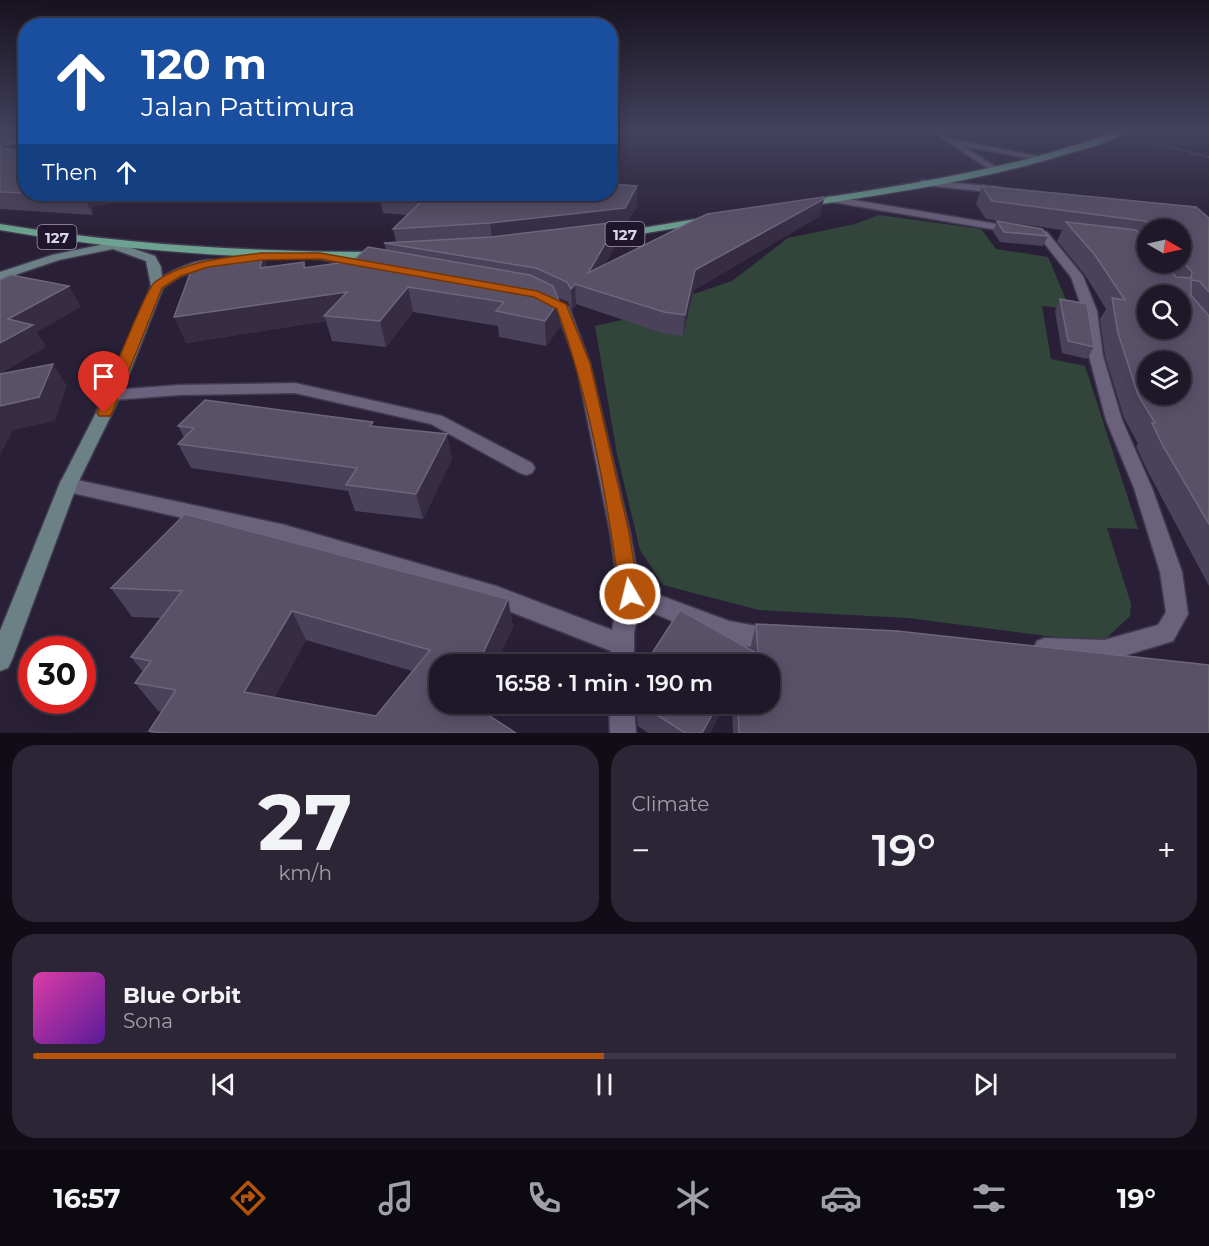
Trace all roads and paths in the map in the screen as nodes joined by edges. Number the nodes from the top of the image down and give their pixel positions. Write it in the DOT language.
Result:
graph roads {
  1 [pos="986,164"];
  2 [pos="1015,164"];
  3 [pos="993,169"];
  4 [pos="923,183"];
  5 [pos="1006,191"];
  6 [pos="830,199"];
  7 [pos="795,205"];
  8 [pos="725,217"];
  9 [pos="0,227"];
  10 [pos="1042,234"];
  11 [pos="1065,236"];
  12 [pos="585,240"];
  13 [pos="114,245"];
  14 [pos="261,256"];
  15 [pos="320,256"];
  16 [pos="387,261"];
  17 [pos="0,276"];
  18 [pos="157,286"];
  19 [pos="526,292"];
  20 [pos="113,395"];
  21 [pos="526,468"];
  22 [pos="68,485"];
  23 [pos="630,594"];
  24 [pos="794,638"];
  25 [pos="1020,648"];
  26 [pos="1,653"];
  27 [pos="621,654"];
  28 [pos="623,654"];
  29 [pos="622,714"];
  30 [pos="623,733"];
  1 -- 3 [label="street"];
  2 -- 3 [label="main road"];
  3 -- 4 [label="main road"];
  4 -- 5 [label="street"];
  4 -- 6 [label="main road"];
  6 -- 7 [label="main road"];
  6 -- 10 [label="street"];
  8 -- 12 [label="main road, 127"];
  9 -- 13 [label="main road, 127"];
  10 -- 11 [label="street"];
  10 -- 25 [label="street"];
  13 -- 14 [label="main road, 127"];
  13 -- 17 [label="main road"];
  13 -- 18 [label="main road"];
  14 -- 15 [label="main road, 127"];
  14 -- 18 [label="main road"];
  15 -- 16 [label="street"];
  18 -- 20 [label="main road"];
  19 -- 23 [label="street"];
  20 -- 21 [label="street"];
  20 -- 22 [label="main road"];
  22 -- 26 [label="main road"];
  22 -- 27 [label="street"];
  23 -- 24 [label="street"];
  23 -- 28 [label="street"];
  29 -- 30 [label="street"];
}
